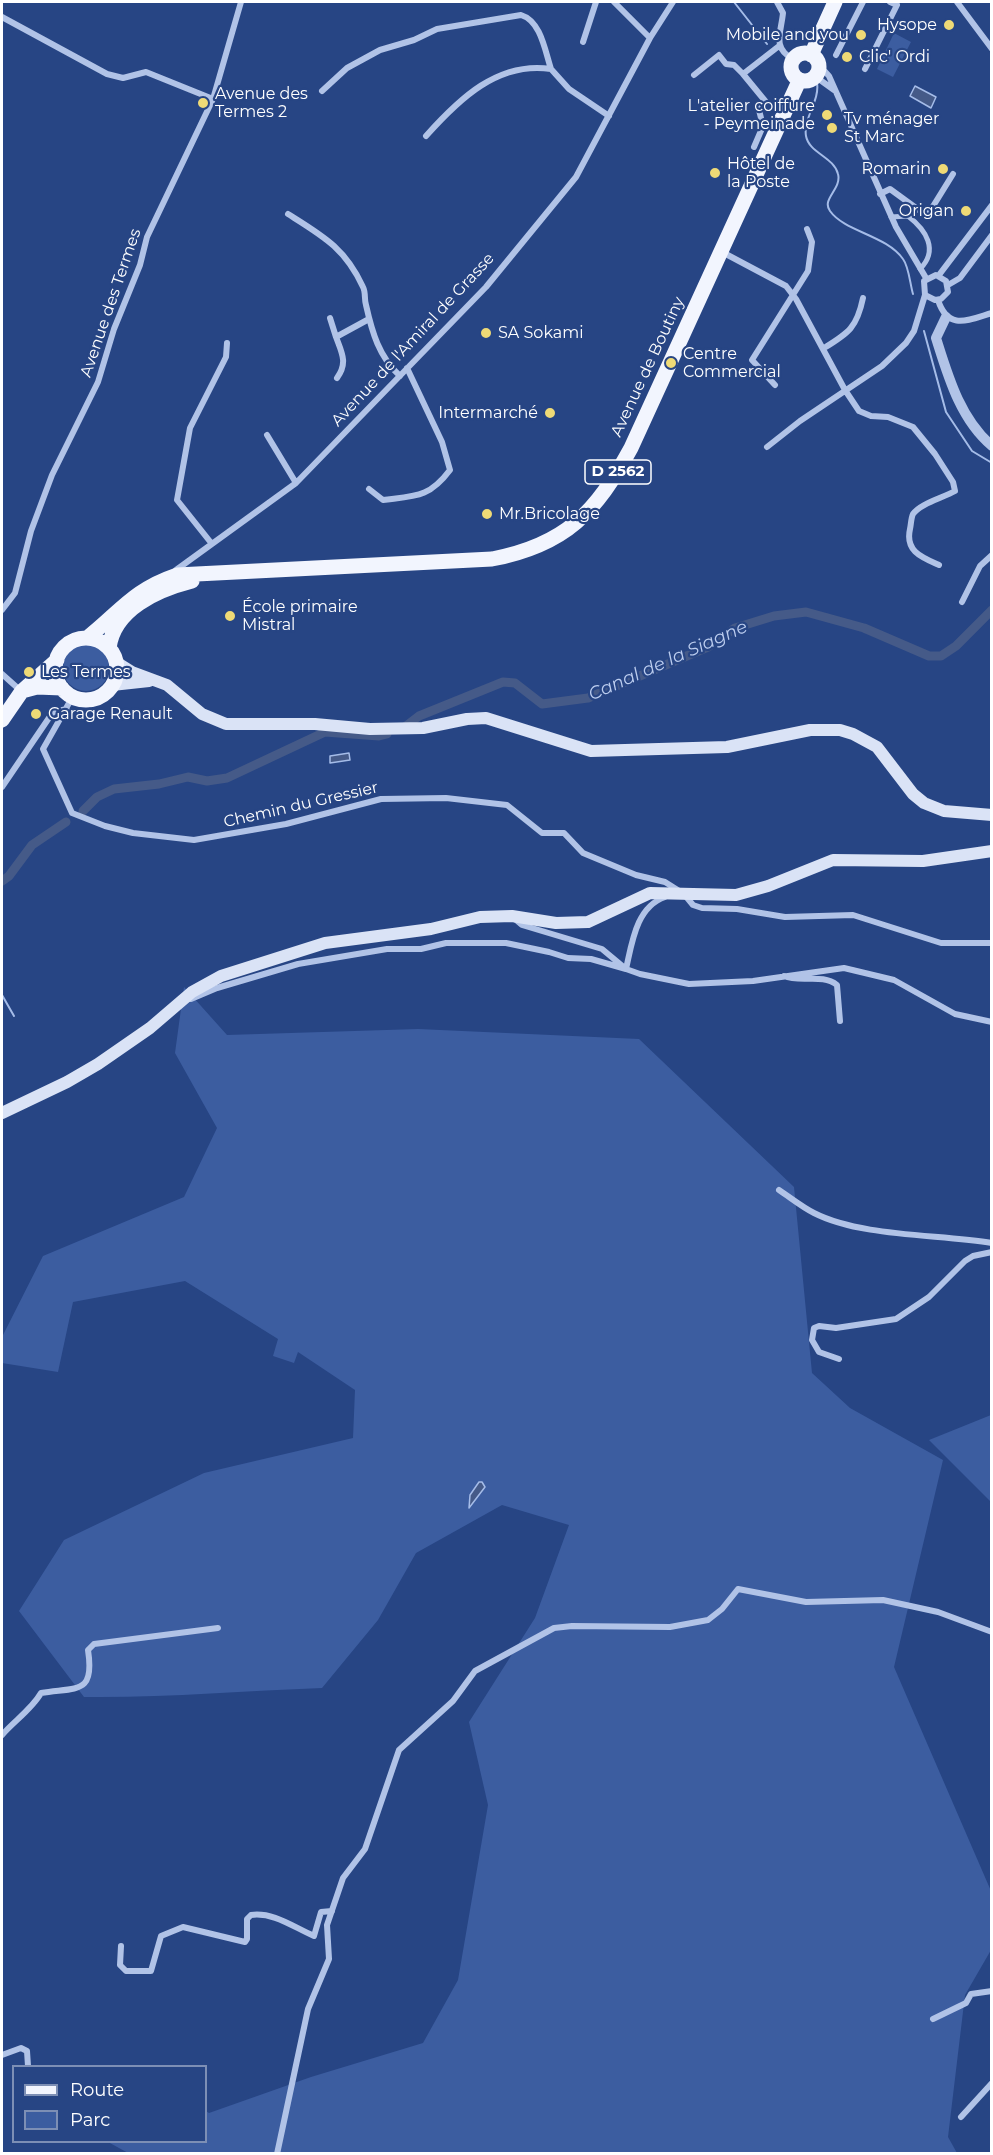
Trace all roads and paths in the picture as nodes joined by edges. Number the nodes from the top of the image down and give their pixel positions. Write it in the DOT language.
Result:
graph roads {
  1 [pos="241,2"];
  2 [pos="596,2"];
  3 [pos="614,2"];
  4 [pos="673,2"];
  5 [pos="777,2"];
  6 [pos="836,2"];
  7 [pos="843,2"];
  8 [pos="863,2"];
  9 [pos="896,2"];
  10 [pos="957,2"];
  11 [pos="2,17"];
  12 [pos="650,38"];
  13 [pos="583,42"];
  14 [pos="779,46"];
  15 [pos="992,49"];
  16 [pos="836,55"];
  17 [pos="793,59"];
  18 [pos="815,63"];
  19 [pos="551,69"];
  20 [pos="865,69"];
  21 [pos="743,74"];
  22 [pos="694,75"];
  23 [pos="800,81"];
  24 [pos="322,91"];
  25 [pos="837,94"];
  26 [pos="213,99"];
  27 [pos="609,116"];
  28 [pos="426,136"];
  29 [pos="754,147"];
  30 [pos="953,174"];
  31 [pos="880,194"];
  32 [pos="992,205"];
  33 [pos="288,214"];
  34 [pos="891,217"];
  35 [pos="807,229"];
  36 [pos="992,235"];
  37 [pos="722,252"];
  38 [pos="921,269"];
  39 [pos="939,275"];
  40 [pos="926,279"];
  41 [pos="948,285"];
  42 [pos="793,295"];
  43 [pos="925,295"];
  44 [pos="863,298"];
  45 [pos="938,300"];
  46 [pos="992,313"];
  47 [pos="946,316"];
  48 [pos="330,318"];
  49 [pos="369,319"];
  50 [pos="336,337"];
  51 [pos="227,343"];
  52 [pos="824,348"];
  53 [pos="407,368"];
  54 [pos="400,376"];
  55 [pos="337,378"];
  56 [pos="774,385"];
  57 [pos="845,390"];
  58 [pos="267,435"];
  59 [pos="992,446"];
  60 [pos="767,447"];
  61 [pos="296,483"];
  62 [pos="369,489"];
  63 [pos="212,544"];
  64 [pos="992,555"];
  65 [pos="939,565"];
  66 [pos="180,570"];
  67 [pos="219,574"];
  68 [pos="149,591"];
  69 [pos="962,602"];
  70 [pos="2,610"];
  71 [pos="87,638"];
  72 [pos="112,655"];
  73 [pos="57,660"];
  74 [pos="2,674"];
  75 [pos="158,682"];
  76 [pos="112,685"];
  77 [pos="22,691"];
  78 [pos="67,698"];
  79 [pos="6,705"];
  80 [pos="2,720"];
  81 [pos="2,787"];
  82 [pos="992,815"];
  83 [pos="992,851"];
  84 [pos="679,894"];
  85 [pos="512,916"];
  86 [pos="992,944"];
  87 [pos="626,969"];
  88 [pos="783,975"];
  89 [pos="176,1005"];
  90 [pos="840,1021"];
  91 [pos="992,1022"];
  92 [pos="2,1113"];
  93 [pos="779,1190"];
  94 [pos="992,1244"];
  95 [pos="992,1252"];
  96 [pos="838,1359"];
  97 [pos="218,1628"];
  98 [pos="992,1632"];
  99 [pos="2,1735"];
  100 [pos="332,1911"];
  101 [pos="121,1946"];
  102 [pos="992,1991"];
  103 [pos="933,2019"];
  104 [pos="2,2055"];
  105 [pos="28,2065"];
  106 [pos="992,2083"];
  107 [pos="961,2117"];
  108 [pos="277,2154"];
  1 -- 26 [label="street, Avenue des Termes"];
  2 -- 13 [label="street"];
  3 -- 12 [label="street"];
  4 -- 12 [label="street, Avenue de l'Amiral de Grasse"];
  5 -- 14 [label="street"];
  6 -- 18 [label="main road"];
  7 -- 18 [label="street"];
  8 -- 16 [label="street"];
  9 -- 20 [label="street"];
  10 -- 15 [label="street"];
  11 -- 26 [label="street"];
  12 -- 27 [label="street, Avenue de l'Amiral de Grasse"];
  14 -- 17 [label="street"];
  14 -- 21 [label="street"];
  17 -- 18 [label="main road"];
  17 -- 23 [label="main road"];
  18 -- 23 [label="main road"];
  18 -- 25 [label="street"];
  18 -- 25 [label="street"];
  19 -- 24 [label="street"];
  19 -- 27 [label="street"];
  19 -- 28 [label="street"];
  21 -- 22 [label="street"];
  21 -- 29 [label="street"];
  23 -- 37 [label="main road, Avenue de Boutiny / D 2562"];
  25 -- 31 [label="street"];
  26 -- 70 [label="street, Avenue des Termes"];
  27 -- 53 [label="street, Avenue de l'Amiral de Grasse"];
  30 -- 31 [label="street"];
  31 -- 34 [label="street"];
  32 -- 39 [label="street"];
  33 -- 49 [label="street"];
  34 -- 38 [label="street"];
  34 -- 38 [label="street"];
  35 -- 42 [label="street"];
  36 -- 41 [label="street"];
  37 -- 42 [label="street"];
  37 -- 67 [label="main road, Avenue de Boutiny / D 2562"];
  38 -- 40 [label="street"];
  39 -- 40 [label="street"];
  39 -- 41 [label="street"];
  40 -- 43 [label="street"];
  41 -- 45 [label="street"];
  42 -- 52 [label="street"];
  42 -- 56 [label="street"];
  43 -- 45 [label="street"];
  43 -- 57 [label="street"];
  44 -- 52 [label="street"];
  45 -- 47 [label="street"];
  46 -- 47 [label="street"];
  47 -- 59 [label="street"];
  48 -- 50 [label="street"];
  49 -- 50 [label="street"];
  49 -- 54 [label="street"];
  50 -- 55 [label="street"];
  51 -- 63 [label="street"];
  52 -- 57 [label="street"];
  53 -- 54 [label="street, Avenue de l'Amiral de Grasse"];
  53 -- 62 [label="street"];
  54 -- 61 [label="street, Avenue de l'Amiral de Grasse"];
  57 -- 60 [label="street"];
  57 -- 65 [label="street"];
  58 -- 61 [label="street"];
  61 -- 63 [label="street, Avenue de l'Amiral de Grasse"];
  63 -- 66 [label="street, Avenue de l'Amiral de Grasse"];
  64 -- 69 [label="street"];
  66 -- 67 [label="main road, Avenue de Boutiny / D 2562"];
  66 -- 68 [label="main road, Avenue de Boutiny / D 2562"];
  67 -- 68 [label="main road, Avenue de Boutiny / D 2562"];
  68 -- 71 [label="main road, Avenue de Boutiny / D 2562"];
  68 -- 72 [label="main road, Avenue de Boutiny / D 2562"];
  71 -- 72 [label="main road"];
  71 -- 73 [label="main road"];
  72 -- 75 [label="main road"];
  72 -- 76 [label="main road"];
  73 -- 77 [label="main road"];
  73 -- 78 [label="main road"];
  74 -- 77 [label="street"];
  75 -- 76 [label="main road"];
  75 -- 82 [label="main road"];
  76 -- 78 [label="main road"];
  77 -- 78 [label="main road"];
  77 -- 79 [label="main road"];
  78 -- 81 [label="street"];
  78 -- 84 [label="street, Chemin du Gressier"];
  79 -- 80 [label="main road"];
  83 -- 84 [label="main road"];
  84 -- 85 [label="main road"];
  84 -- 86 [label="street, Chemin du Gressier"];
  84 -- 87 [label="street"];
  85 -- 87 [label="street"];
  85 -- 89 [label="main road"];
  87 -- 88 [label="street"];
  87 -- 89 [label="street"];
  88 -- 90 [label="street"];
  88 -- 91 [label="street"];
  89 -- 92 [label="main road"];
  93 -- 94 [label="street"];
  95 -- 96 [label="street"];
  97 -- 99 [label="street"];
  98 -- 100 [label="street"];
  100 -- 101 [label="street"];
  100 -- 108 [label="street"];
  102 -- 103 [label="street"];
  104 -- 105 [label="street"];
  106 -- 107 [label="street"];
}
